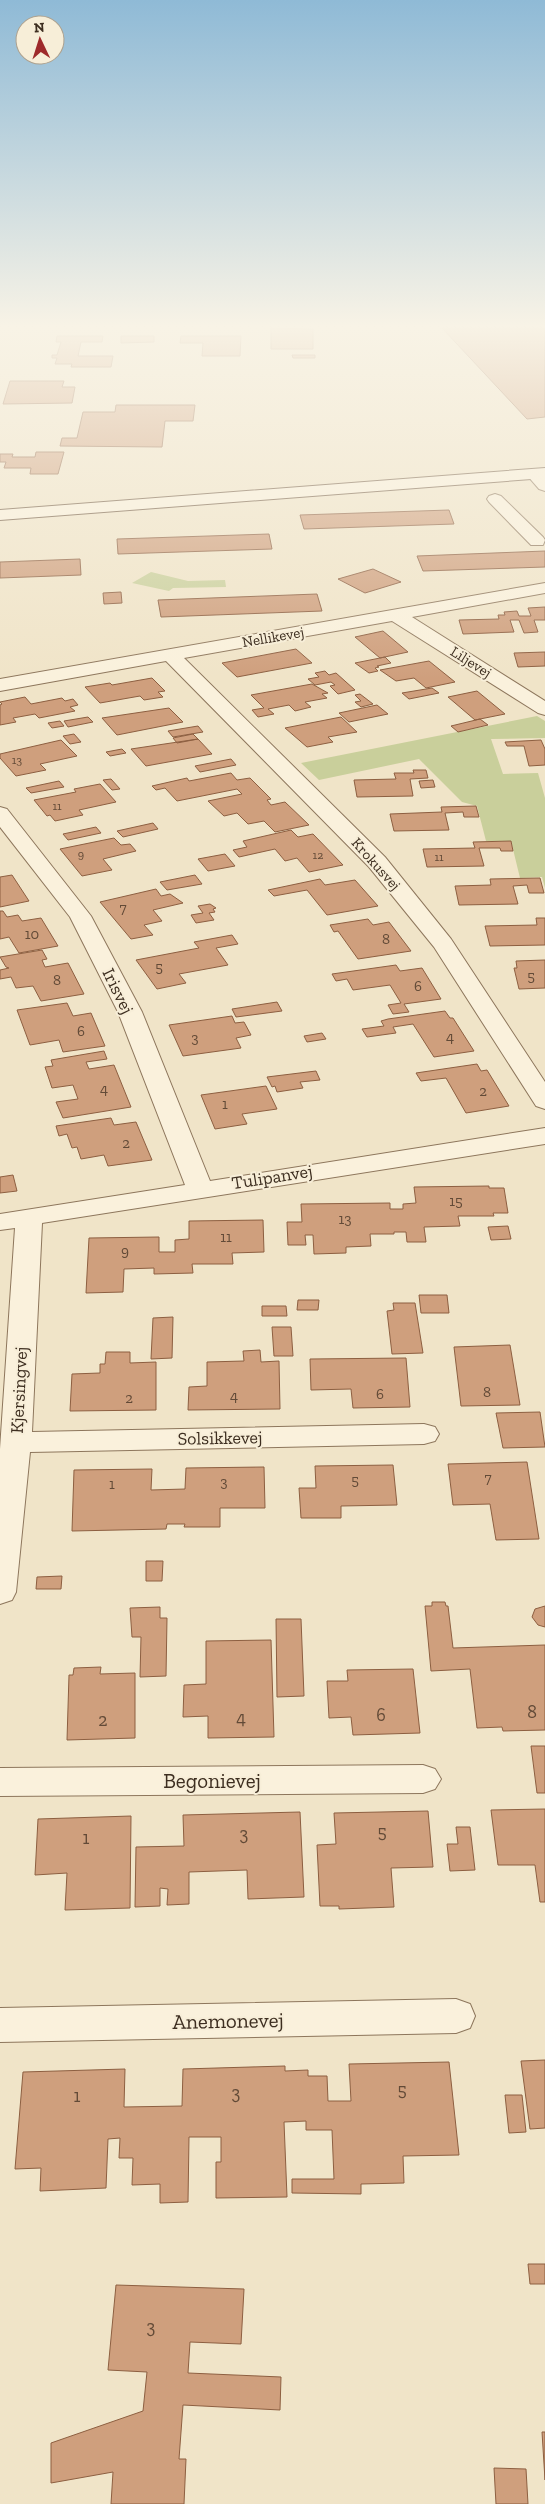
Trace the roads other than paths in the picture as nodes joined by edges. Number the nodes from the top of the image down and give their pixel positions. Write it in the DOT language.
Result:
graph roads {
  1 [pos="541,478"];
  2 [pos="495,499"];
  3 [pos="0,515"];
  4 [pos="545,524"];
  5 [pos="522,526"];
  6 [pos="537,541"];
  7 [pos="545,588"];
  8 [pos="396,615"];
  9 [pos="172,656"];
  10 [pos="0,685"];
  11 [pos="545,709"];
  12 [pos="0,813"];
  13 [pos="545,1101"];
  14 [pos="545,1136"];
  15 [pos="200,1188"];
  16 [pos="29,1217"];
  17 [pos="0,1222"];
  18 [pos="424,1434"];
  19 [pos="16,1442"];
  20 [pos="2,1555"];
  21 [pos="0,1592"];
  22 [pos="423,1779"];
  23 [pos="0,1782"];
  24 [pos="456,2016"];
  25 [pos="0,2025"];
  1 -- 3 [label="street"];
  2 -- 5 [label="street"];
  4 -- 5 [label="street"];
  5 -- 6 [label="street"];
  7 -- 8 [label="street, Nellikevej"];
  8 -- 9 [label="street, Nellikevej"];
  8 -- 11 [label="street, Liljevej"];
  9 -- 10 [label="street, Nellikevej"];
  9 -- 13 [label="street, Krokusvej"];
  12 -- 15 [label="street, Irisvej"];
  14 -- 15 [label="street, Tulipanvej"];
  15 -- 16 [label="street, Tulipanvej"];
  16 -- 17 [label="street, Tulipanvej"];
  16 -- 19 [label="street, Kjersingvej"];
  18 -- 19 [label="street, Solsikkevej"];
  19 -- 20 [label="street, Kjersingvej"];
  20 -- 21 [label="street, Kjersingvej"];
  22 -- 23 [label="street, Begonievej"];
  24 -- 25 [label="street, Anemonevej"];
}
